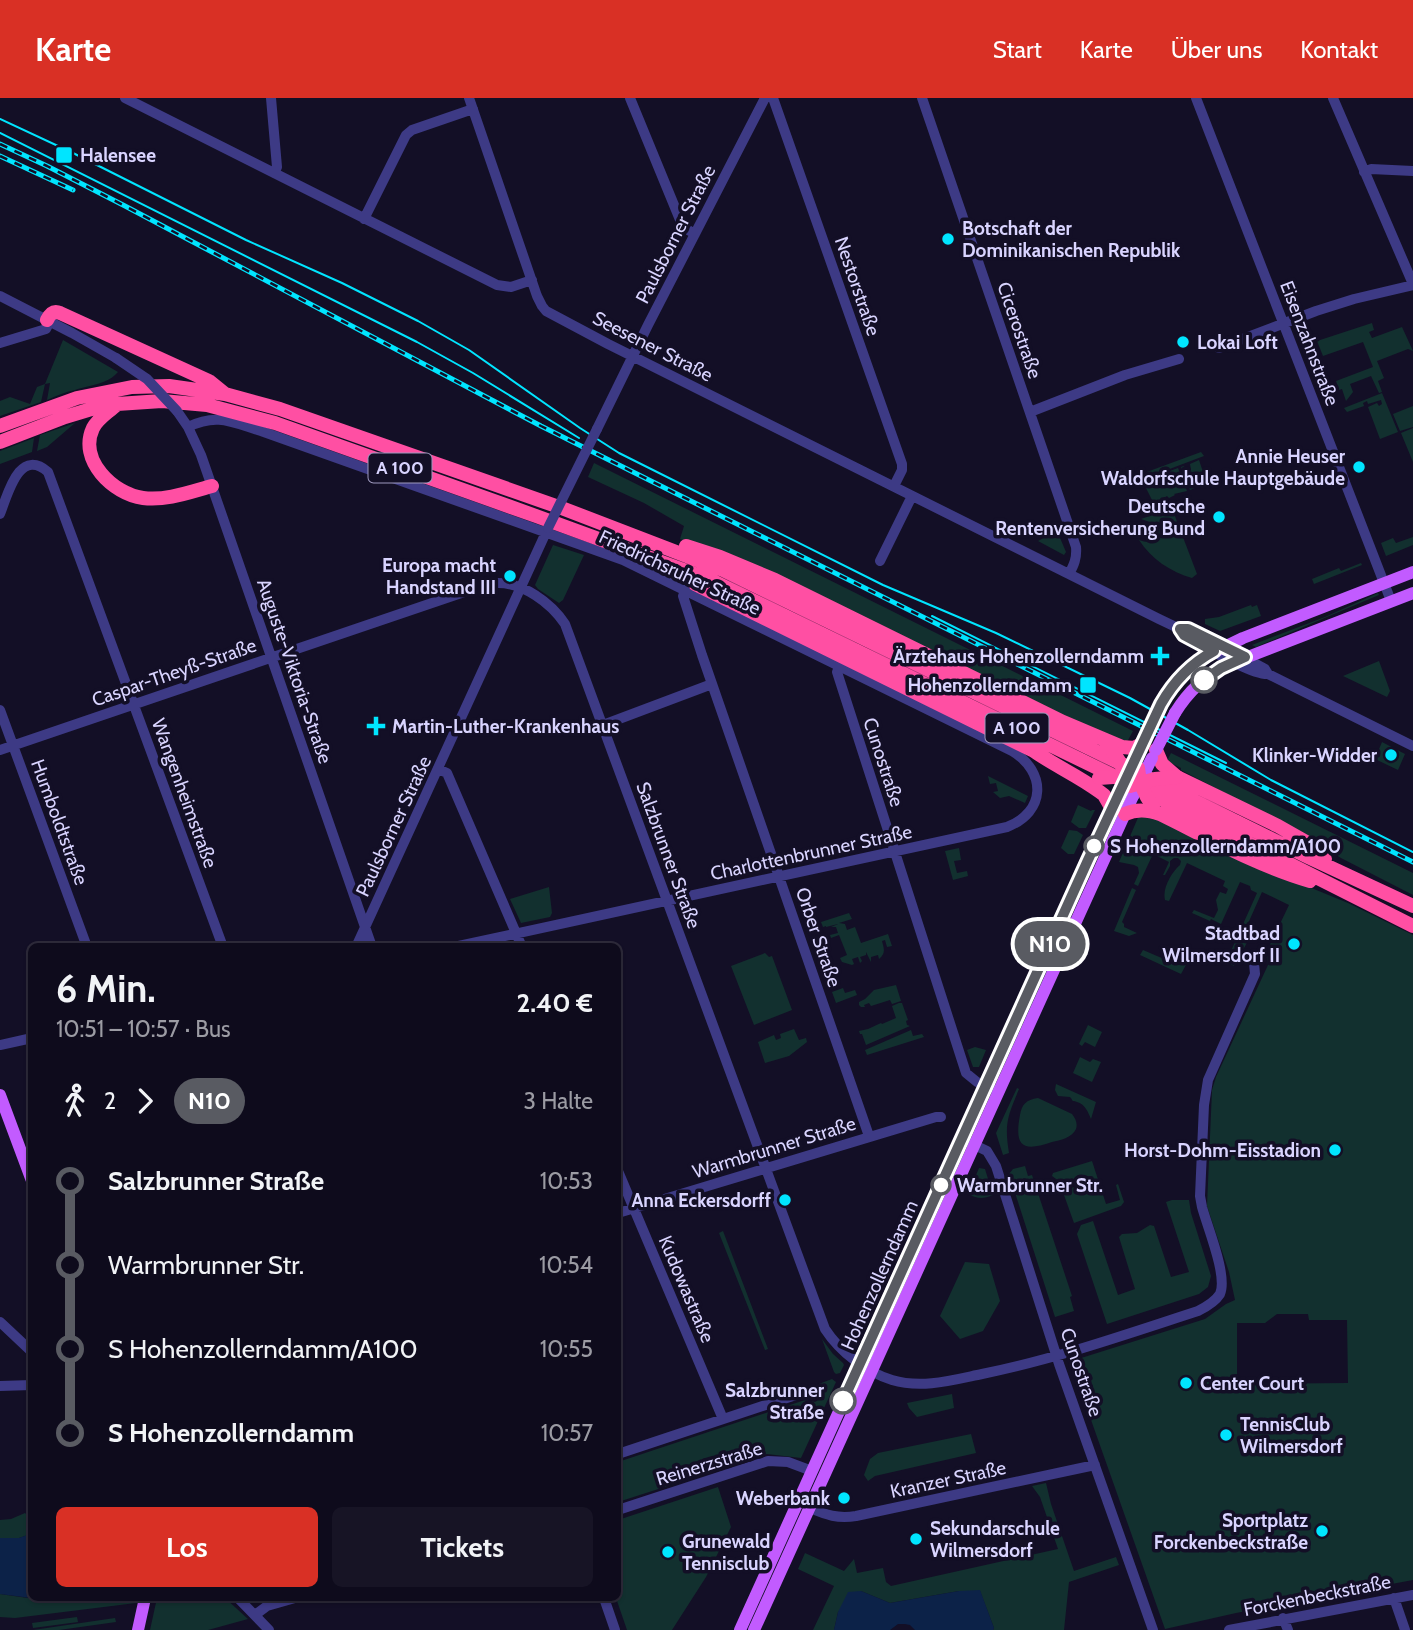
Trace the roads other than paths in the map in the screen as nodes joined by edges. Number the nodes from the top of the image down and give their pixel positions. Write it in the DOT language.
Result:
graph roads {
  1 [pos="125,98"];
  2 [pos="271,98"];
  3 [pos="469,98"];
  4 [pos="630,98"];
  5 [pos="765,98"];
  6 [pos="773,98"];
  7 [pos="922,98"];
  8 [pos="1196,98"];
  9 [pos="1333,98"];
  10 [pos="473,109"];
  11 [pos="1413,171"];
  12 [pos="1364,172"];
  13 [pos="274,173"];
  14 [pos="364,219"];
  15 [pos="695,234"];
  16 [pos="532,280"];
  17 [pos="1413,285"];
  18 [pos="0,296"];
  19 [pos="48,320"];
  20 [pos="1283,323"];
  21 [pos="0,343"];
  22 [pos="1219,348"];
  23 [pos="633,356"];
  24 [pos="1179,359"];
  25 [pos="225,394"];
  26 [pos="117,404"];
  27 [pos="1030,412"];
  28 [pos="0,426"];
  29 [pos="188,427"];
  30 [pos="0,442"];
  31 [pos="212,485"];
  32 [pos="894,486"];
  33 [pos="912,496"];
  34 [pos="0,514"];
  35 [pos="547,530"];
  36 [pos="657,544"];
  37 [pos="880,561"];
  38 [pos="688,571"];
  39 [pos="1413,572"];
  40 [pos="1069,574"];
  41 [pos="1384,583"];
  42 [pos="521,588"];
  43 [pos="685,591"];
  44 [pos="1413,593"];
  45 [pos="1391,601"];
  46 [pos="1220,649"];
  47 [pos="271,657"];
  48 [pos="1240,659"];
  49 [pos="839,667"];
  50 [pos="712,684"];
  51 [pos="134,705"];
  52 [pos="0,709"];
  53 [pos="603,725"];
  54 [pos="1104,740"];
  55 [pos="13,746"];
  56 [pos="1413,746"];
  57 [pos="0,750"];
  58 [pos="438,769"];
  59 [pos="1138,770"];
  60 [pos="1076,775"];
  61 [pos="1177,777"];
  62 [pos="1037,797"];
  63 [pos="1156,810"];
  64 [pos="1118,811"];
  65 [pos="894,852"];
  66 [pos="1332,867"];
  67 [pos="779,877"];
  68 [pos="1345,891"];
  69 [pos="667,901"];
  70 [pos="1413,906"];
  71 [pos="1413,926"];
  72 [pos="365,929"];
  73 [pos="516,933"];
  74 [pos="86,943"];
  75 [pos="222,943"];
  76 [pos="358,943"];
  77 [pos="370,943"];
  78 [pos="472,943"];
  79 [pos="520,943"];
  80 [pos="1254,963"];
  81 [pos="28,1039"];
  82 [pos="0,1045"];
  83 [pos="992,1088"];
  84 [pos="0,1095"];
  85 [pos="941,1117"];
  86 [pos="869,1136"];
  87 [pos="968,1142"];
  88 [pos="766,1168"];
  89 [pos="28,1170"];
  90 [pos="621,1178"];
  91 [pos="633,1208"];
  92 [pos="621,1212"];
  93 [pos="0,1322"];
  94 [pos="28,1348"];
  95 [pos="1057,1356"];
  96 [pos="866,1367"];
  97 [pos="28,1385"];
  98 [pos="0,1386"];
  99 [pos="810,1394"];
  100 [pos="723,1419"];
  101 [pos="621,1453"];
  102 [pos="1095,1465"];
  103 [pos="812,1471"];
  104 [pos="810,1508"];
  105 [pos="621,1509"];
  106 [pos="1413,1595"];
  107 [pos="1394,1598"];
  108 [pos="144,1601"];
  109 [pos="241,1601"];
  110 [pos="284,1601"];
  111 [pos="605,1601"];
  112 [pos="255,1615"];
  113 [pos="1283,1618"];
  114 [pos="138,1630"];
  115 [pos="269,1630"];
  116 [pos="615,1630"];
  117 [pos="740,1630"];
  118 [pos="754,1630"];
  119 [pos="1153,1630"];
  120 [pos="1228,1630"];
  121 [pos="1287,1630"];
  122 [pos="1405,1630"];
  1 -- 13 [label="street"];
  2 -- 13 [label="street"];
  3 -- 10 [label="street, Seesener Straße"];
  4 -- 15 [label="street"];
  5 -- 15 [label="street, Paulsborner Straße"];
  6 -- 32 [label="street, Nestorstraße"];
  7 -- 27 [label="street, Cicerostraße"];
  8 -- 20 [label="street, Eisenzahnstraße"];
  9 -- 12 [label="street"];
  10 -- 14 [label="street"];
  10 -- 16 [label="street, Seesener Straße"];
  11 -- 12 [label="street"];
  12 -- 17 [label="street"];
  13 -- 14 [label="street"];
  14 -- 16 [label="street"];
  15 -- 23 [label="street, Paulsborner Straße"];
  16 -- 23 [label="street, Seesener Straße"];
  17 -- 20 [label="street"];
  18 -- 19 [label="street, Auguste-Viktoria-Straße"];
  19 -- 21 [label="street"];
  19 -- 25 [label="highway"];
  19 -- 29 [label="street, Auguste-Viktoria-Straße, bridge"];
  20 -- 22 [label="street"];
  20 -- 41 [label="street, Eisenzahnstraße"];
  23 -- 32 [label="street, Seesener Straße"];
  23 -- 35 [label="street, Paulsborner Straße, bridge"];
  24 -- 27 [label="street"];
  25 -- 28 [label="highway, A 100"];
  25 -- 36 [label="highway, A 100"];
  26 -- 30 [label="highway, A 100"];
  26 -- 31 [label="highway"];
  26 -- 38 [label="highway, A 100"];
  27 -- 40 [label="street, Cicerostraße"];
  29 -- 31 [label="street, Auguste-Viktoria-Straße"];
  29 -- 35 [label="street, Friedrichsruher Straße"];
  31 -- 47 [label="street, Auguste-Viktoria-Straße"];
  32 -- 33 [label="street, Seesener Straße"];
  33 -- 37 [label="street"];
  33 -- 40 [label="street, Seesener Straße"];
  34 -- 51 [label="street, Wangenheimstraße"];
  35 -- 42 [label="street, Paulsborner Straße"];
  35 -- 43 [label="street, Friedrichsruher Straße"];
  36 -- 54 [label="highway"];
  36 -- 66 [label="highway, A 100"];
  38 -- 60 [label="highway"];
  38 -- 68 [label="highway, A 100"];
  39 -- 41 [label="main road, Hohenzollerndamm"];
  40 -- 46 [label="street, Seesener Straße"];
  41 -- 45 [label="street, Eisenzahnstraße"];
  41 -- 46 [label="main road, Hohenzollerndamm"];
  42 -- 47 [label="street, Caspar-Theyß-Straße"];
  42 -- 53 [label="street, Salzbrunner Straße"];
  42 -- 58 [label="street, Paulsborner Straße"];
  43 -- 49 [label="street, Friedrichsruher Straße"];
  43 -- 50 [label="street, Orber Straße"];
  44 -- 45 [label="main road, Hohenzollerndamm"];
  45 -- 48 [label="main road, Hohenzollerndamm"];
  46 -- 48 [label="street, Seesener Straße"];
  46 -- 59 [label="main road, Hohenzollerndamm, bridge"];
  47 -- 51 [label="street, Caspar-Theyß-Straße"];
  47 -- 72 [label="street, Auguste-Viktoria-Straße"];
  48 -- 56 [label="street, Seesener Straße"];
  48 -- 59 [label="main road, Hohenzollerndamm, bridge"];
  49 -- 62 [label="street, Friedrichsruher Straße"];
  49 -- 65 [label="street, Cunostraße"];
  50 -- 53 [label="street"];
  50 -- 67 [label="street, Orber Straße"];
  51 -- 55 [label="street, Caspar-Theyß-Straße"];
  51 -- 75 [label="street, Wangenheimstraße"];
  52 -- 55 [label="street, Humboldtstraße"];
  53 -- 69 [label="street, Salzbrunner Straße"];
  54 -- 59 [label="highway, bridge"];
  54 -- 59 [label="highway"];
  55 -- 57 [label="street, Caspar-Theyß-Straße"];
  55 -- 74 [label="street, Humboldtstraße"];
  58 -- 72 [label="street, Paulsborner Straße"];
  58 -- 73 [label="street"];
  59 -- 60 [label="highway, bridge"];
  59 -- 61 [label="highway, bridge"];
  59 -- 61 [label="highway"];
  59 -- 63 [label="highway, bridge"];
  59 -- 64 [label="main road, Hohenzollerndamm"];
  60 -- 64 [label="highway"];
  61 -- 66 [label="highway"];
  62 -- 65 [label="street, Charlottenbrunner Straße"];
  63 -- 64 [label="highway"];
  63 -- 68 [label="highway"];
  64 -- 83 [label="main road, Hohenzollerndamm"];
  65 -- 67 [label="street, Charlottenbrunner Straße"];
  65 -- 83 [label="street, Cunostraße"];
  66 -- 70 [label="highway, A 100"];
  67 -- 69 [label="street, Charlottenbrunner Straße"];
  67 -- 86 [label="street, Orber Straße"];
  68 -- 71 [label="highway, A 100"];
  69 -- 73 [label="street, Charlottenbrunner Straße"];
  69 -- 88 [label="street, Salzbrunner Straße"];
  72 -- 76 [label="street, Paulsborner Straße"];
  72 -- 77 [label="street, Auguste-Viktoria-Straße"];
  73 -- 78 [label="street, Charlottenbrunner Straße"];
  73 -- 79 [label="street"];
  80 -- 95 [label="street"];
  81 -- 82 [label="street"];
  83 -- 87 [label="main road, Hohenzollerndamm"];
  84 -- 89 [label="main road"];
  85 -- 86 [label="street, Warmbrunner Straße"];
  86 -- 88 [label="street, Warmbrunner Straße"];
  87 -- 95 [label="street, Cunostraße"];
  87 -- 96 [label="main road, Hohenzollerndamm"];
  88 -- 91 [label="street, Warmbrunner Straße"];
  88 -- 96 [label="street, Salzbrunner Straße"];
  90 -- 91 [label="street, Kudowastraße"];
  91 -- 92 [label="street, Warmbrunner Straße"];
  91 -- 100 [label="street, Kudowastraße"];
  93 -- 94 [label="street"];
  95 -- 96 [label="street"];
  95 -- 102 [label="street, Cunostraße"];
  96 -- 103 [label="main road, Hohenzollerndamm"];
  96 -- 104 [label="main road, Hohenzollerndamm"];
  97 -- 98 [label="street"];
  99 -- 100 [label="street"];
  100 -- 101 [label="street"];
  102 -- 104 [label="street, Kranzer Straße"];
  102 -- 119 [label="street, Cunostraße"];
  103 -- 105 [label="street, Reinerzstraße"];
  103 -- 117 [label="main road, Hohenzollerndamm"];
  104 -- 118 [label="main road, Hohenzollerndamm"];
  106 -- 107 [label="street, Forckenbeckstraße"];
  107 -- 113 [label="street, Forckenbeckstraße"];
  107 -- 122 [label="street"];
  108 -- 114 [label="main road"];
  109 -- 112 [label="street"];
  110 -- 112 [label="street"];
  111 -- 116 [label="street"];
  112 -- 115 [label="street"];
  113 -- 120 [label="street, Forckenbeckstraße"];
  113 -- 121 [label="street"];
}
